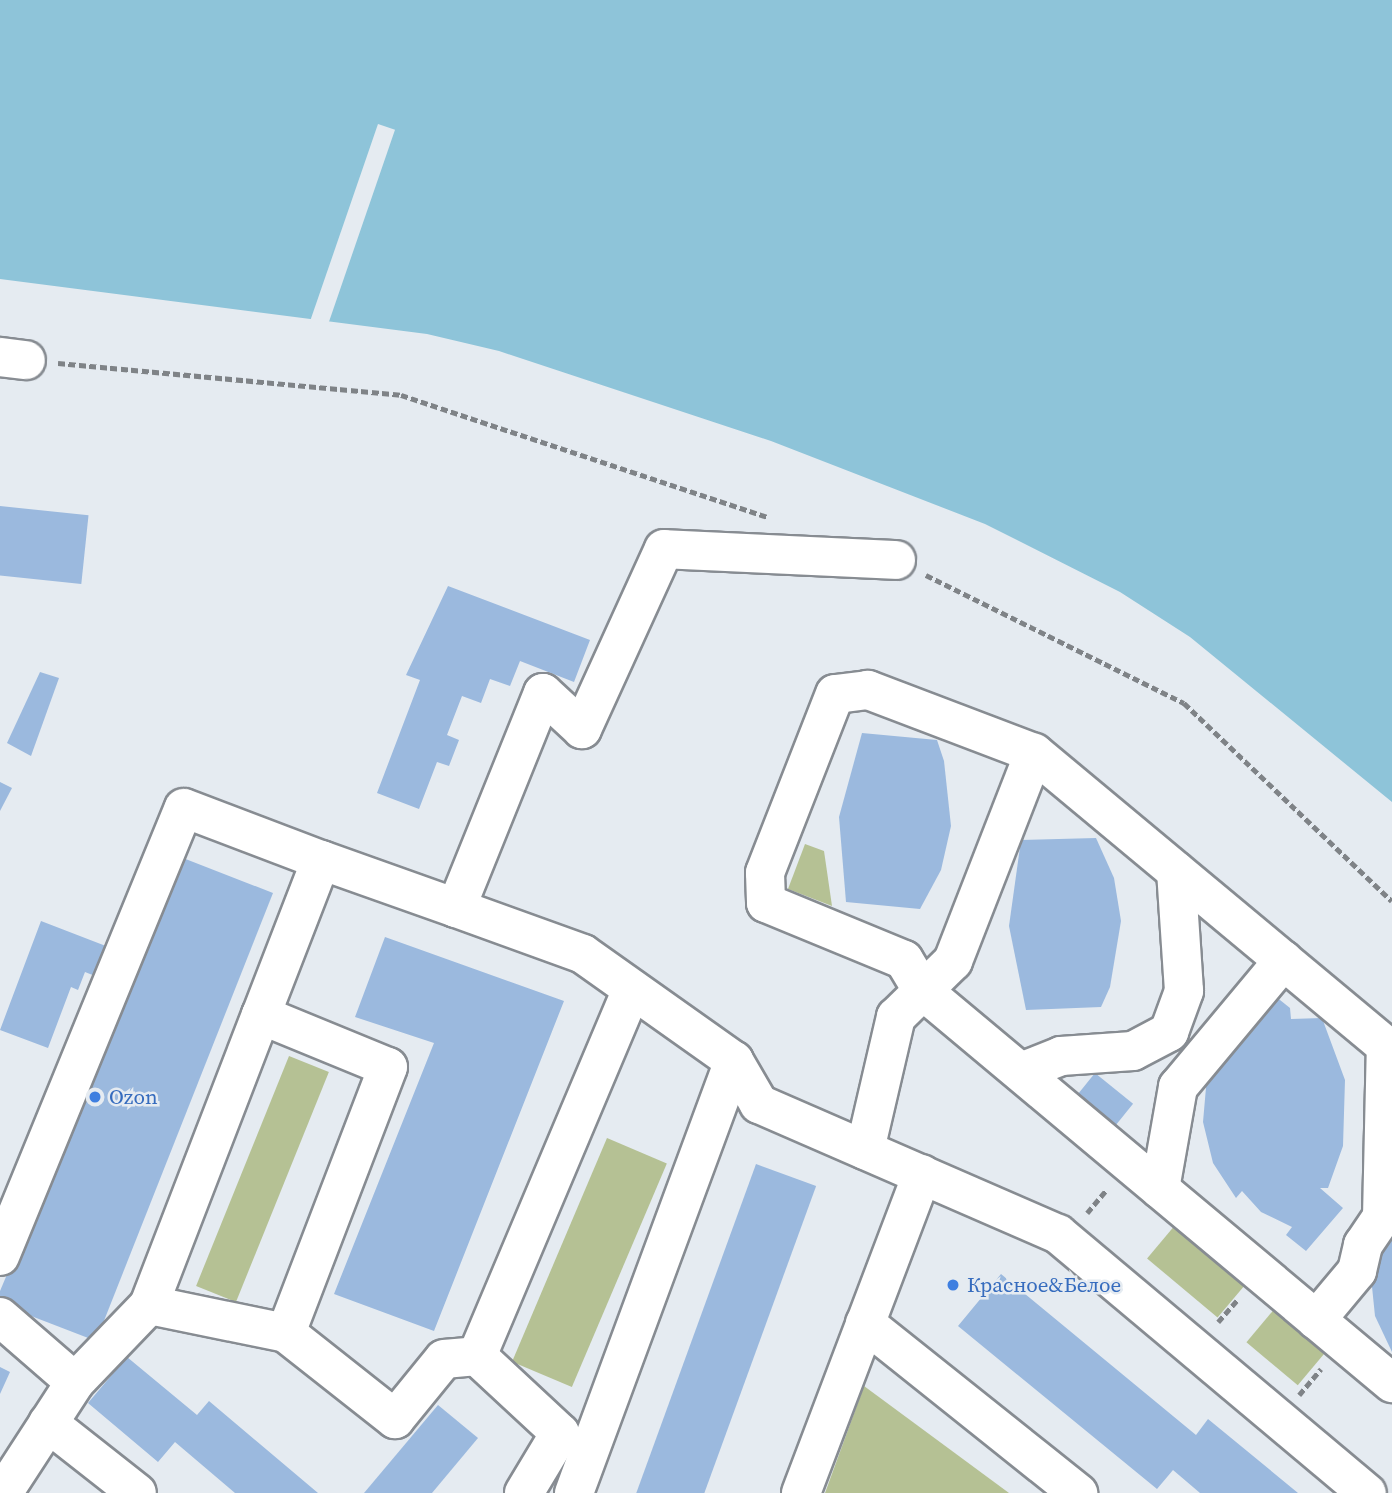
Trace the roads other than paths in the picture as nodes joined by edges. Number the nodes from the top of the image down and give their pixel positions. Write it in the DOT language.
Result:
graph roads {
  1 [pos="896,560"];
  2 [pos="1034,753"];
  3 [pos="321,860"];
  4 [pos="1176,871"];
  5 [pos="456,908"];
  6 [pos="1284,960"];
  7 [pos="632,989"];
  8 [pos="922,990"];
  9 [pos="261,1015"];
  10 [pos="1389,1048"];
  11 [pos="734,1061"];
  12 [pos="1021,1072"];
  13 [pos="865,1150"];
  14 [pos="922,1174"];
  15 [pos="1160,1189"];
  16 [pos="0,1256"];
  17 [pos="149,1305"];
  18 [pos="0,1318"];
  19 [pos="1316,1320"];
  20 [pos="865,1323"];
  21 [pos="286,1333"];
  22 [pos="477,1356"];
  23 [pos="75,1382"];
  24 [pos="1392,1383"];
  25 [pos="48,1423"];
  26 [pos="2,1493"];
  27 [pos="137,1493"];
  28 [pos="524,1493"];
  29 [pos="574,1493"];
  30 [pos="801,1493"];
  31 [pos="1078,1493"];
  32 [pos="1367,1493"];
  1 -- 5 [label="street"];
  2 -- 4 [label="street"];
  2 -- 8 [label="street"];
  2 -- 8 [label="street"];
  3 -- 5 [label="street"];
  3 -- 9 [label="street"];
  3 -- 16 [label="street"];
  4 -- 6 [label="street"];
  4 -- 12 [label="street"];
  5 -- 7 [label="street"];
  6 -- 10 [label="street"];
  6 -- 15 [label="street"];
  7 -- 11 [label="street"];
  7 -- 22 [label="street"];
  8 -- 12 [label="street"];
  8 -- 13 [label="street"];
  9 -- 17 [label="street"];
  9 -- 21 [label="street"];
  10 -- 19 [label="street"];
  11 -- 13 [label="street"];
  11 -- 29 [label="street"];
  12 -- 15 [label="street"];
  13 -- 14 [label="street"];
  14 -- 20 [label="street"];
  14 -- 32 [label="street"];
  15 -- 19 [label="street"];
  17 -- 21 [label="street"];
  17 -- 23 [label="street"];
  18 -- 23 [label="street"];
  19 -- 24 [label="street"];
  20 -- 30 [label="street"];
  20 -- 31 [label="street"];
  21 -- 22 [label="street"];
  22 -- 28 [label="street"];
  23 -- 25 [label="street"];
  25 -- 26 [label="street"];
  25 -- 27 [label="street"];
}
